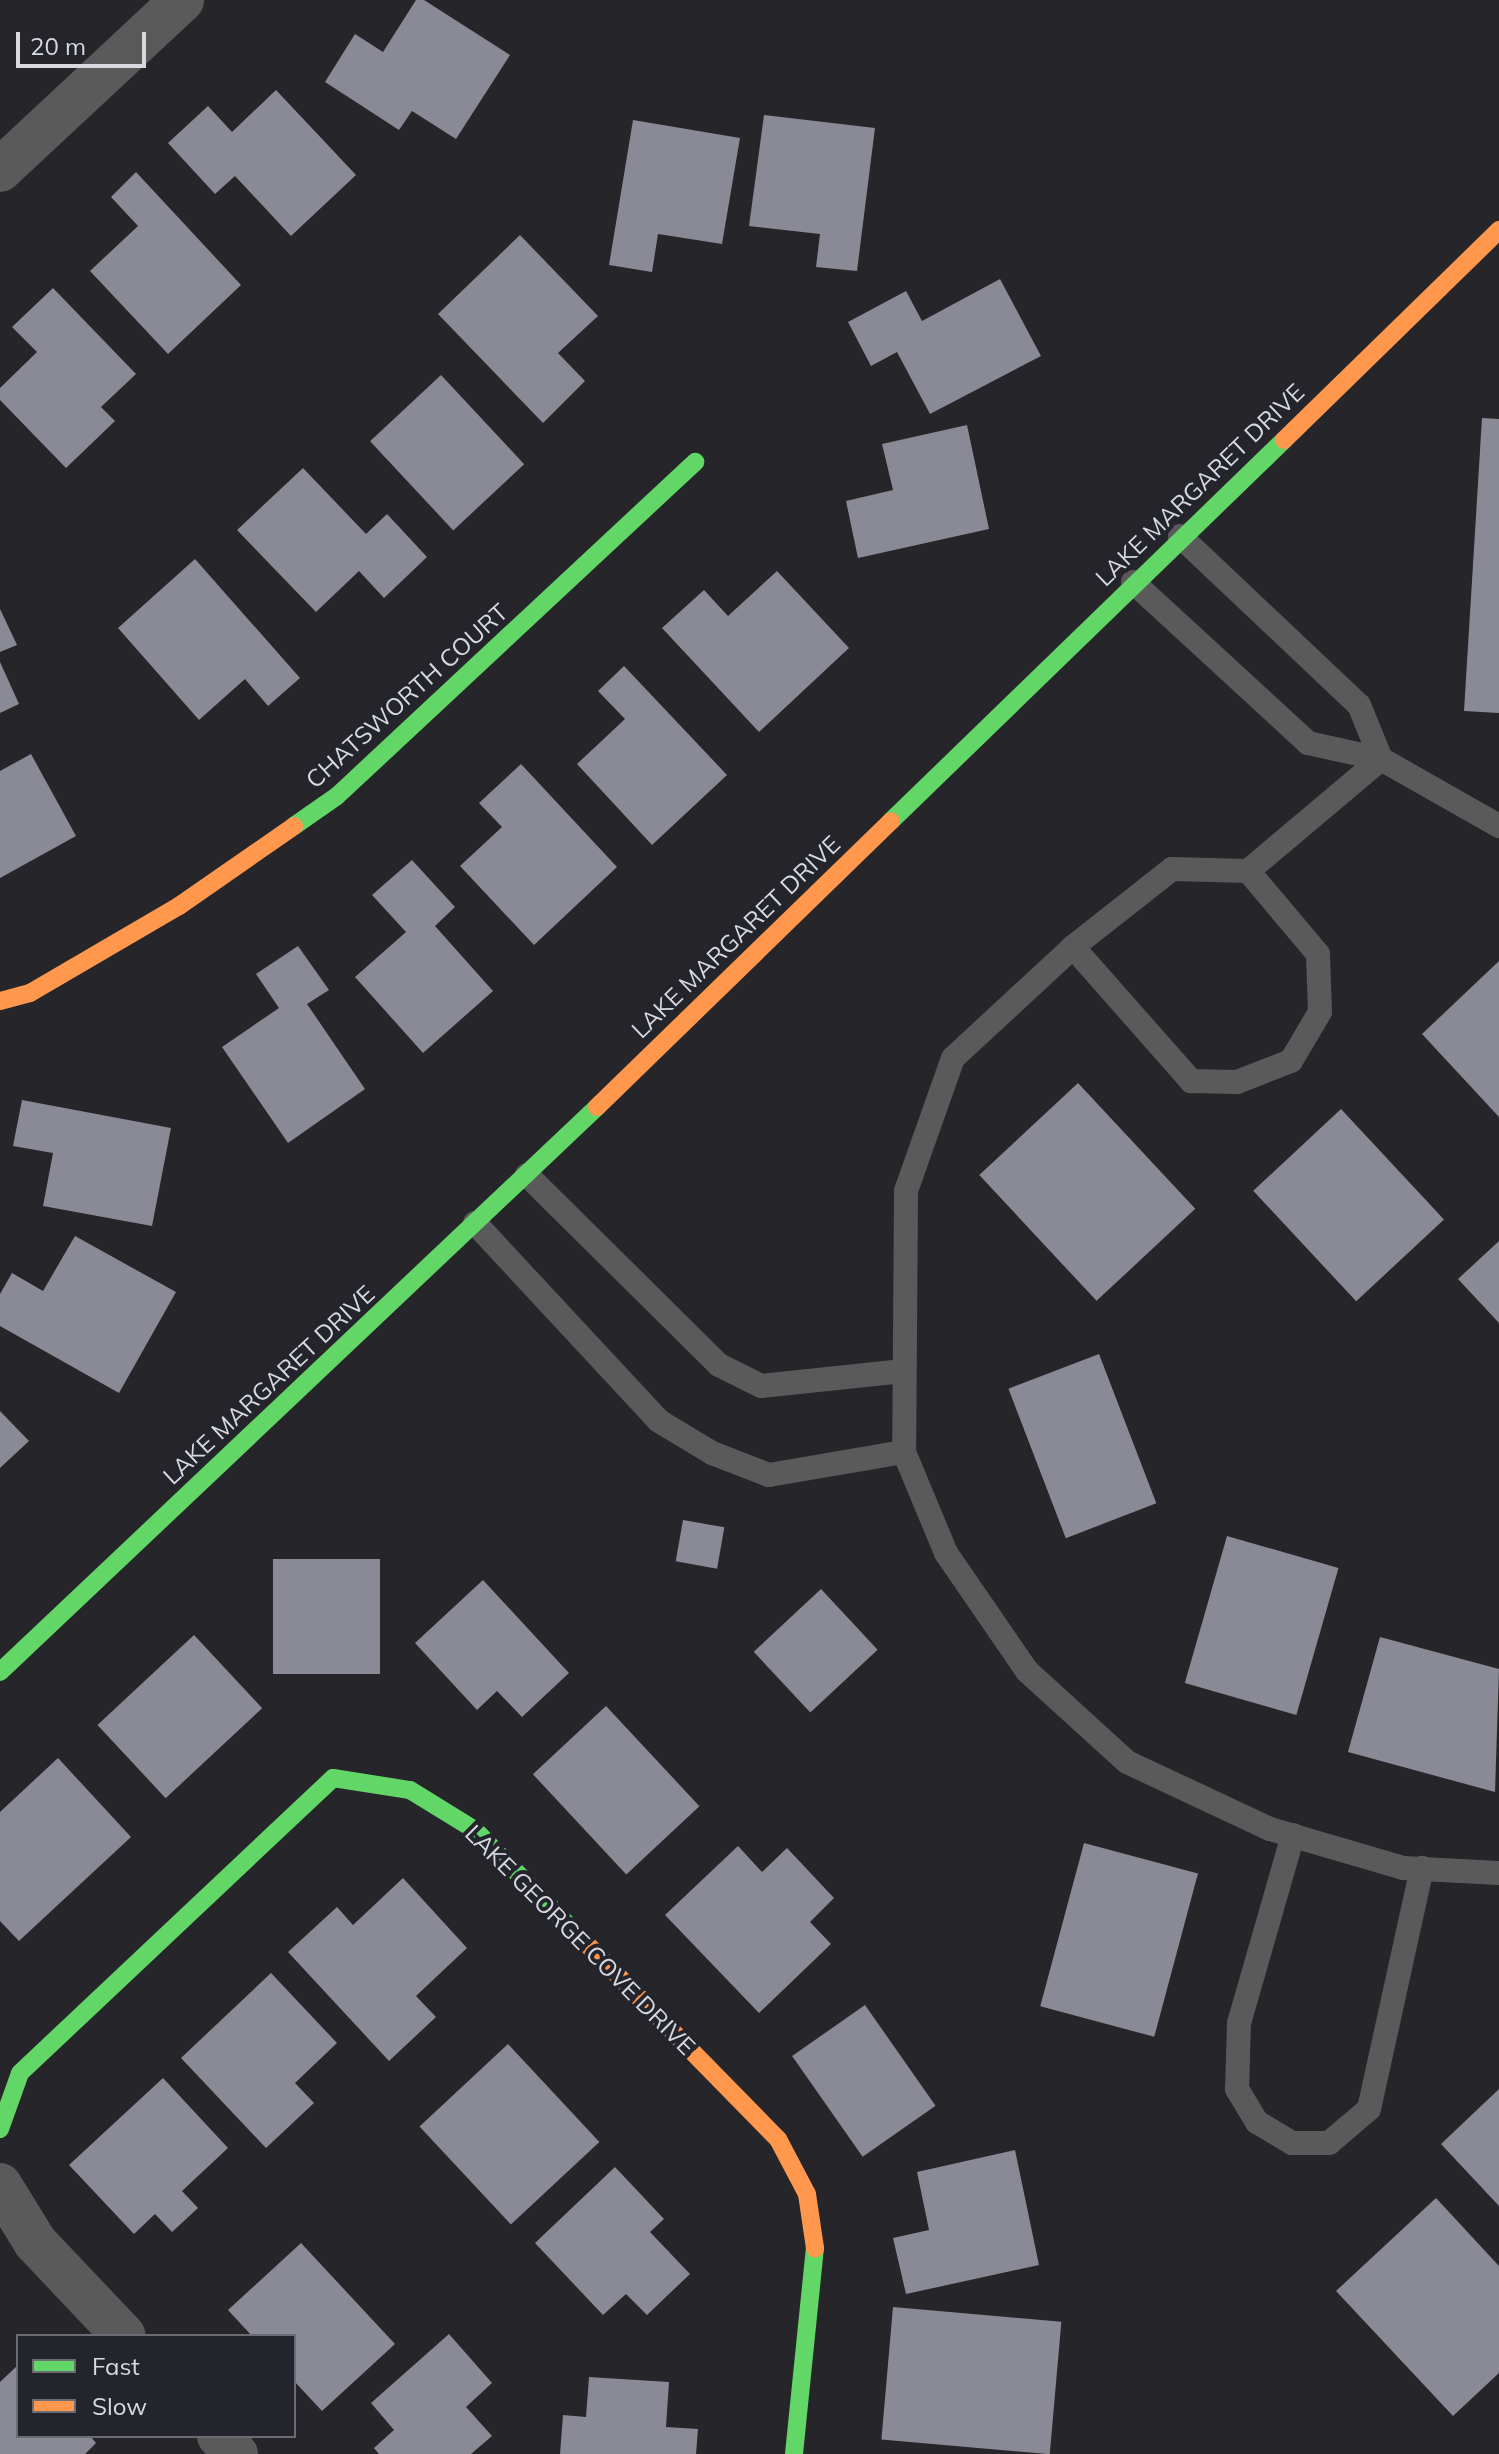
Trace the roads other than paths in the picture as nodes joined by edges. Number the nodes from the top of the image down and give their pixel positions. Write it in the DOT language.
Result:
graph roads {
  1 [pos="182,0"];
  2 [pos="0,170"];
  3 [pos="1499,230"];
  4 [pos="695,462"];
  5 [pos="1180,536"];
  6 [pos="1133,582"];
  7 [pos="1381,759"];
  8 [pos="1499,826"];
  9 [pos="1248,871"];
  10 [pos="1073,947"];
  11 [pos="0,1001"];
  12 [pos="527,1175"];
  13 [pos="475,1223"];
  14 [pos="903,1371"];
  15 [pos="904,1452"];
  16 [pos="0,1672"];
  17 [pos="1293,1835"];
  18 [pos="1422,1868"];
  19 [pos="1499,1873"];
  20 [pos="0,2129"];
  21 [pos="0,2185"];
  22 [pos="122,2334"];
  23 [pos="221,2438"];
  24 [pos="236,2454"];
  25 [pos="794,2454"];
  1 -- 2 [label="street"];
  3 -- 5 [label="street, LAKE MARGARET DRIVE"];
  4 -- 11 [label="street, CHATSWORTH COURT"];
  5 -- 6 [label="street, LAKE MARGARET DRIVE"];
  5 -- 7 [label="lane"];
  6 -- 7 [label="lane"];
  6 -- 12 [label="street, LAKE MARGARET DRIVE"];
  7 -- 8 [label="lane"];
  7 -- 9 [label="lane"];
  9 -- 10 [label="lane"];
  9 -- 10 [label="lane"];
  10 -- 14 [label="lane"];
  12 -- 13 [label="street, LAKE MARGARET DRIVE"];
  12 -- 14 [label="lane"];
  13 -- 15 [label="lane"];
  13 -- 16 [label="street, LAKE MARGARET DRIVE"];
  14 -- 15 [label="lane"];
  15 -- 17 [label="lane"];
  17 -- 18 [label="lane"];
  17 -- 18 [label="lane"];
  18 -- 19 [label="lane"];
  20 -- 25 [label="street, LAKE GEORGE COVE DRIVE"];
  21 -- 22 [label="street"];
  23 -- 24 [label="street"];
}
